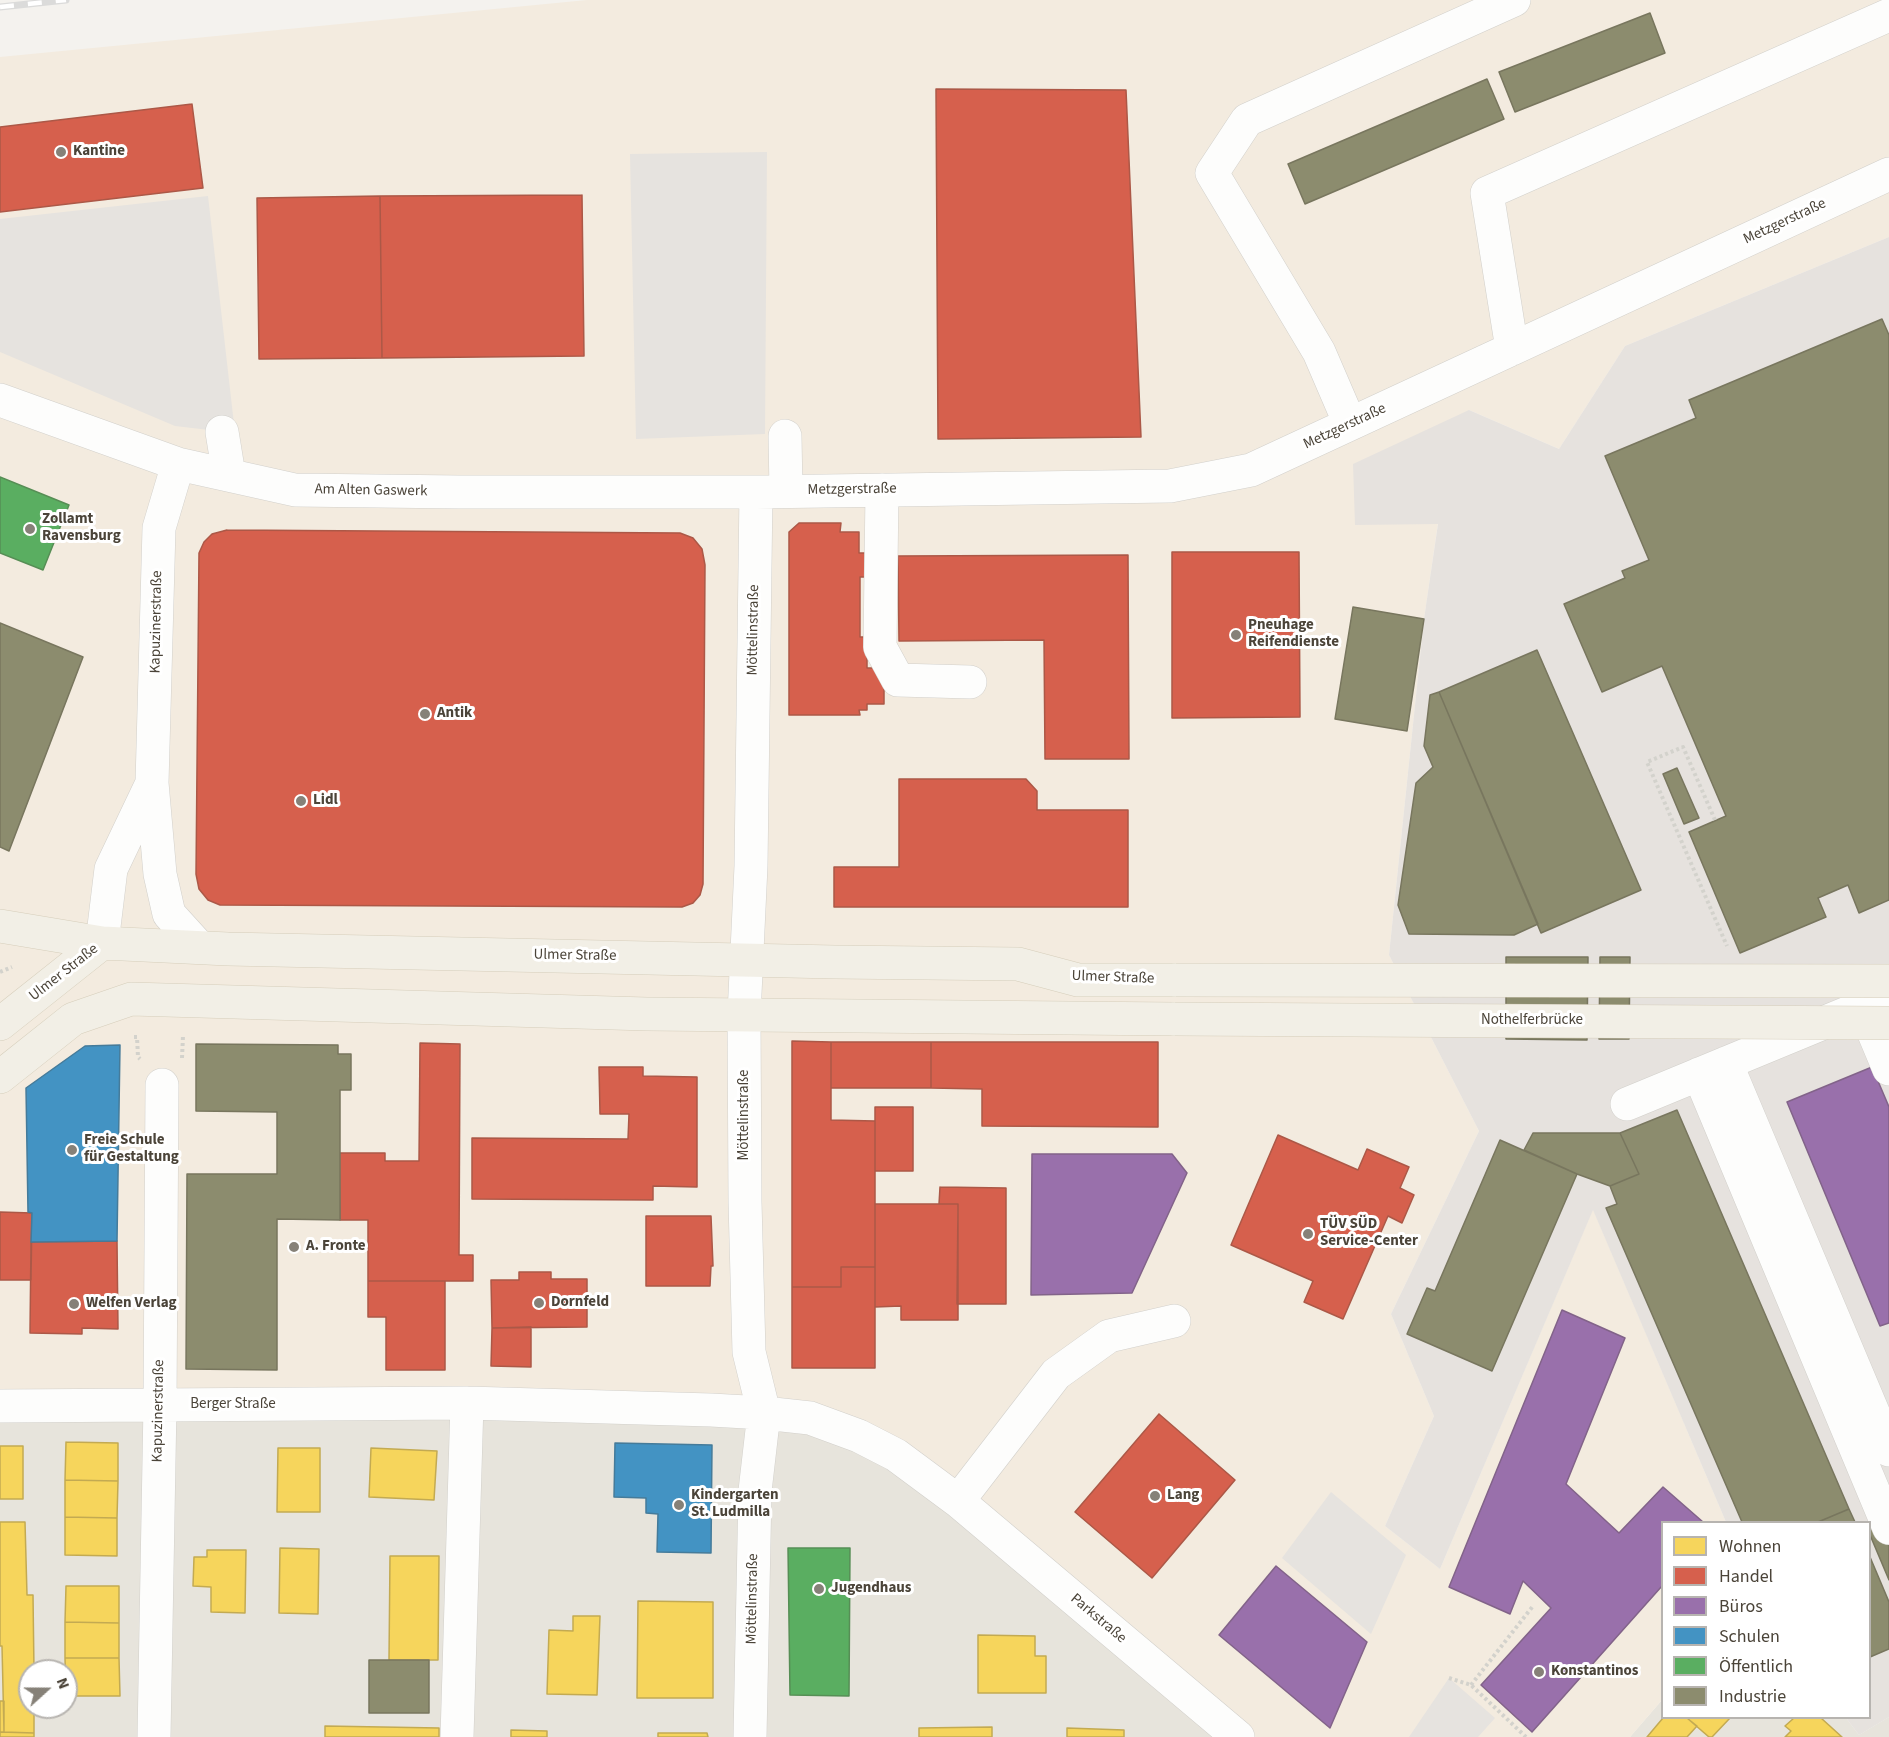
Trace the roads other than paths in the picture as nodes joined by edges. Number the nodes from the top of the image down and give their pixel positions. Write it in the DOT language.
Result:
graph roads {
  1 [pos="1514,0"];
  2 [pos="1889,15"];
  3 [pos="1889,174"];
  4 [pos="1512,349"];
  5 [pos="0,400"];
  6 [pos="1350,424"];
  7 [pos="222,432"];
  8 [pos="785,436"];
  9 [pos="178,464"];
  10 [pos="229,475"];
  11 [pos="882,490"];
  12 [pos="771,491"];
  13 [pos="970,681"];
  14 [pos="153,783"];
  15 [pos="0,926"];
  16 [pos="102,943"];
  17 [pos="199,947"];
  18 [pos="747,960"];
  19 [pos="1889,981"];
  20 [pos="1880,1010"];
  21 [pos="744,1015"];
  22 [pos="0,1024"];
  23 [pos="1713,1069"];
  24 [pos="1889,1069"];
  25 [pos="0,1077"];
  26 [pos="162,1085"];
  27 [pos="1627,1104"];
  28 [pos="1174,1322"];
  29 [pos="467,1403"];
  30 [pos="160,1405"];
  31 [pos="0,1406"];
  32 [pos="764,1413"];
  33 [pos="1889,1450"];
  34 [pos="958,1501"];
  35 [pos="1889,1528"];
  36 [pos="154,1737"];
  37 [pos="457,1737"];
  38 [pos="750,1737"];
  39 [pos="1238,1737"];
  1 -- 6 [label="street"];
  2 -- 4 [label="street"];
  3 -- 4 [label="street, Metzgerstraße"];
  4 -- 6 [label="street, Metzgerstraße"];
  5 -- 9 [label="street, Am Alten Gaswerk"];
  6 -- 11 [label="street, Metzgerstraße"];
  7 -- 10 [label="street"];
  8 -- 12 [label="street, Möttelinstraße"];
  9 -- 10 [label="street, Am Alten Gaswerk"];
  9 -- 14 [label="street, Kapuzinerstraße"];
  10 -- 12 [label="street, Am Alten Gaswerk"];
  11 -- 12 [label="street, Metzgerstraße"];
  11 -- 13 [label="street"];
  12 -- 18 [label="street, Möttelinstraße"];
  14 -- 16 [label="street, Kapuzinerstraße"];
  14 -- 17 [label="street, Kapuzinerstraße"];
  15 -- 16 [label="main road"];
  16 -- 17 [label="main road, Ulmer Straße"];
  16 -- 22 [label="main road, Ulmer Straße"];
  17 -- 18 [label="main road, Ulmer Straße"];
  18 -- 19 [label="main road, Ulmer Straße, bridge"];
  18 -- 21 [label="street, Möttelinstraße"];
  20 -- 21 [label="main road, Nothelferbrücke, bridge"];
  20 -- 23 [label="street"];
  20 -- 24 [label="street"];
  21 -- 25 [label="main road"];
  21 -- 32 [label="street, Möttelinstraße"];
  23 -- 27 [label="street"];
  23 -- 33 [label="street"];
  23 -- 35 [label="street"];
  26 -- 30 [label="street, Kapuzinerstraße"];
  28 -- 34 [label="street"];
  29 -- 30 [label="street, Berger Straße"];
  29 -- 32 [label="street, Berger Straße"];
  29 -- 37 [label="street"];
  30 -- 31 [label="street, Berger Straße"];
  30 -- 36 [label="street, Kapuzinerstraße"];
  32 -- 34 [label="street, Parkstraße"];
  32 -- 38 [label="street, Möttelinstraße"];
  34 -- 39 [label="street, Parkstraße"];
}
